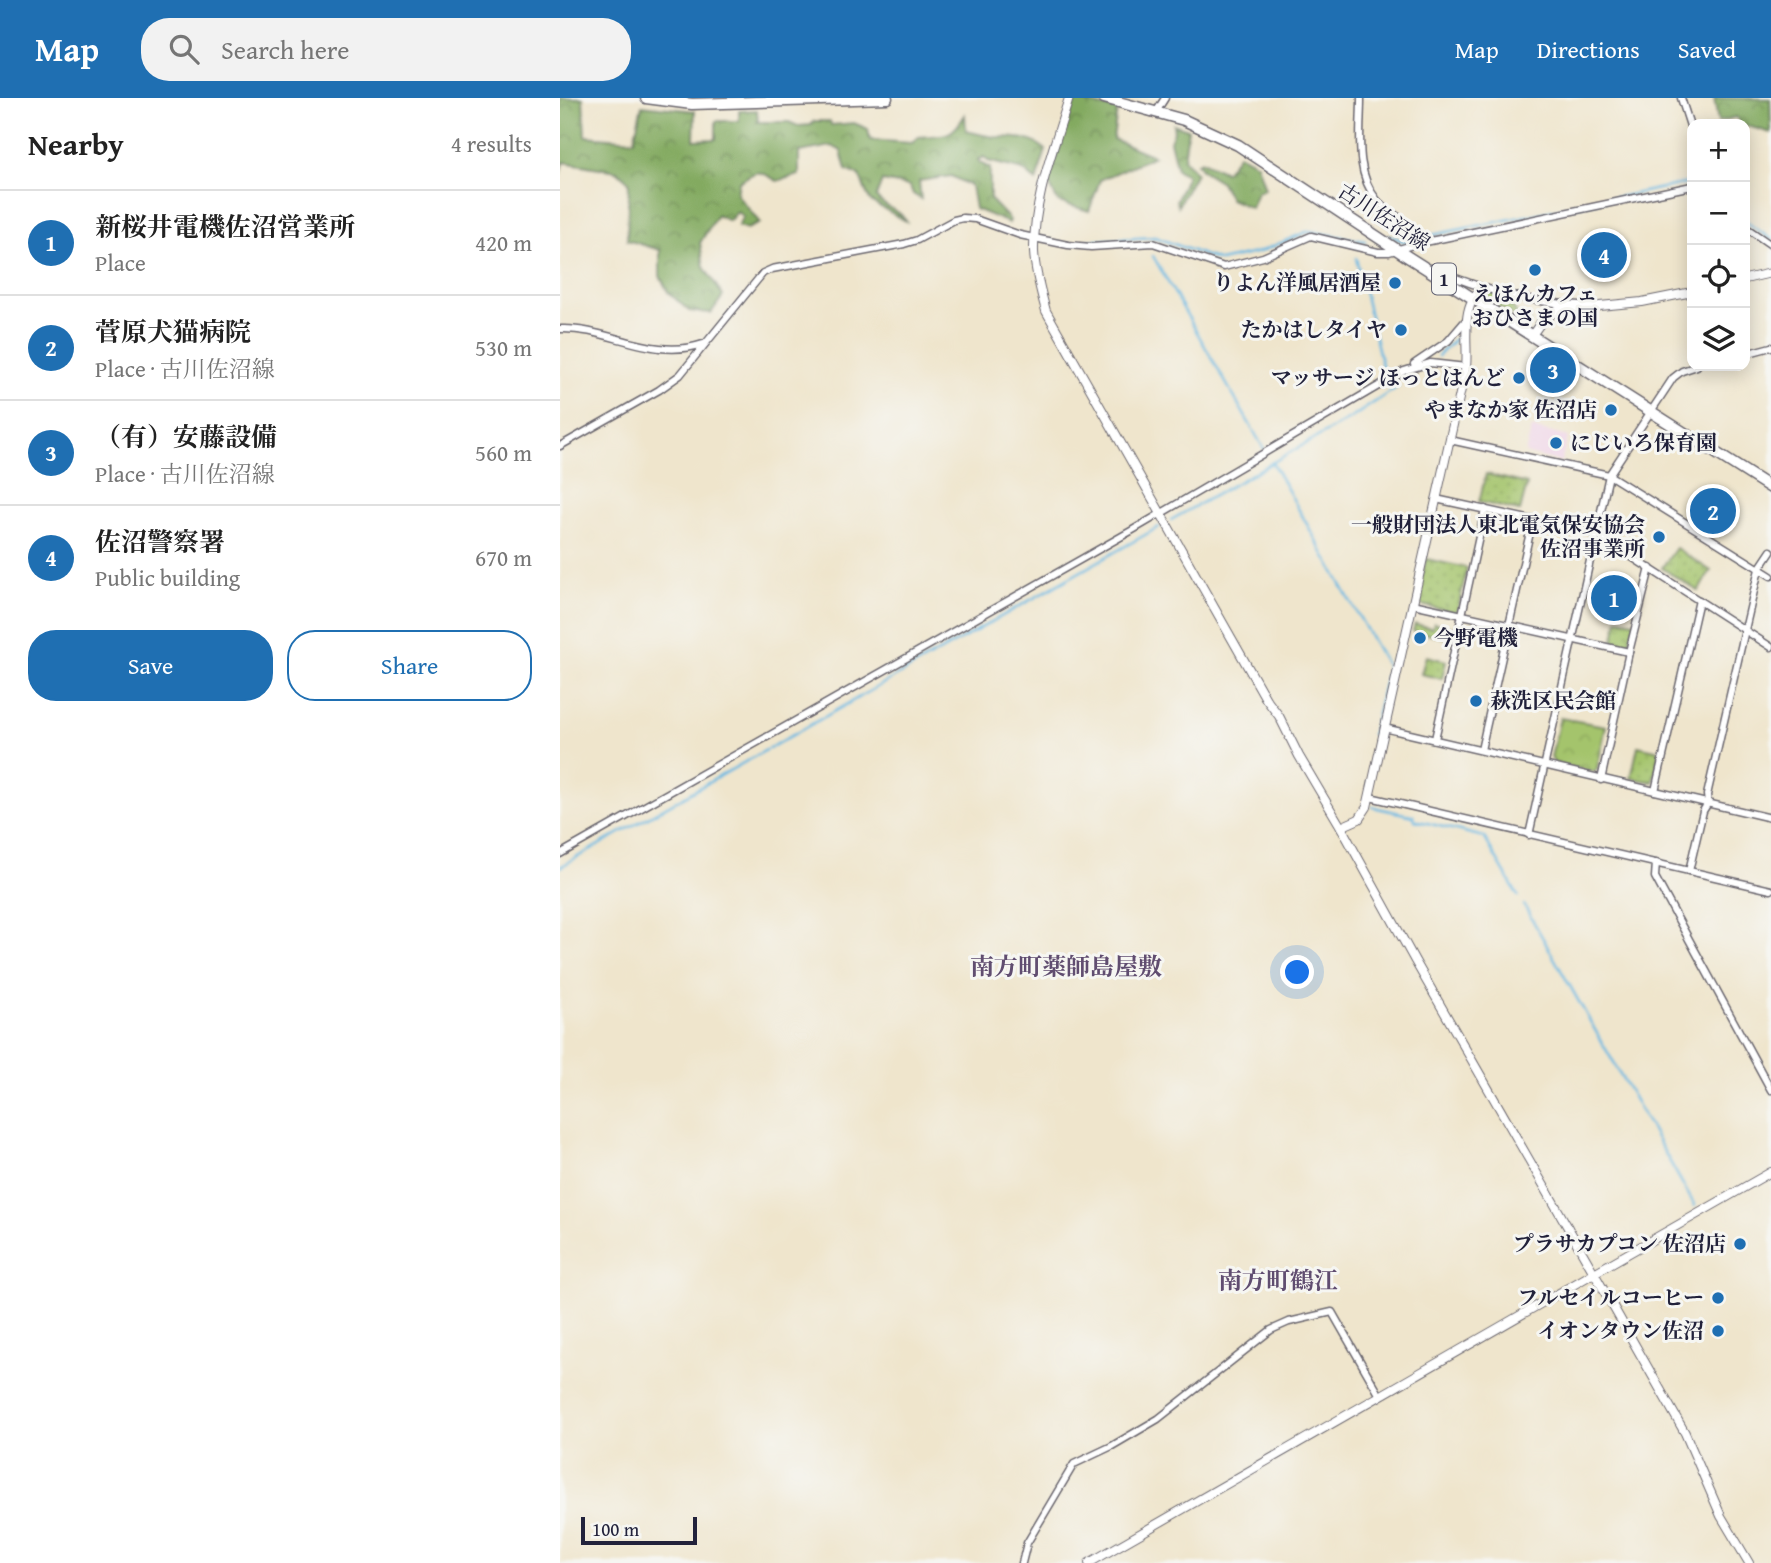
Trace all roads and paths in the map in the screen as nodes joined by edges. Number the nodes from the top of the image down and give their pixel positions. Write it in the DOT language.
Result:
graph roads {
  1 [pos="646,98"];
  2 [pos="887,98"];
  3 [pos="1069,98"];
  4 [pos="1104,98"];
  5 [pos="1166,98"];
  6 [pos="1361,98"];
  7 [pos="1681,98"];
  8 [pos="1156,112"];
  9 [pos="1688,119"];
  10 [pos="1687,187"];
  11 [pos="1750,231"];
  12 [pos="1035,238"];
  13 [pos="1416,244"];
  14 [pos="1771,246"];
  15 [pos="1403,253"];
  16 [pos="1771,273"];
  17 [pos="1750,278"];
  18 [pos="1485,289"];
  19 [pos="1687,293"];
  20 [pos="1475,299"];
  21 [pos="1600,305"];
  22 [pos="1466,320"];
  23 [pos="560,329"];
  24 [pos="1531,335"];
  25 [pos="705,343"];
  26 [pos="1771,347"];
  27 [pos="1750,353"];
  28 [pos="1466,367"];
  29 [pos="1687,370"];
  30 [pos="1404,371"];
  31 [pos="1651,412"];
  32 [pos="1450,440"];
  33 [pos="560,446"];
  34 [pos="1609,475"];
  35 [pos="1771,488"];
  36 [pos="1436,499"];
  37 [pos="1485,509"];
  38 [pos="1159,514"];
  39 [pos="1533,519"];
  40 [pos="1596,534"];
  41 [pos="1771,551"];
  42 [pos="1650,568"];
  43 [pos="1759,569"];
  44 [pos="1771,576"];
  45 [pos="1699,600"];
  46 [pos="1413,604"];
  47 [pos="1463,615"];
  48 [pos="1509,625"];
  49 [pos="1744,630"];
  50 [pos="1573,640"];
  51 [pos="1771,647"];
  52 [pos="1629,652"];
  53 [pos="1384,728"];
  54 [pos="1435,739"];
  55 [pos="1481,750"];
  56 [pos="1542,766"];
  57 [pos="1601,780"];
  58 [pos="1655,791"];
  59 [pos="1370,797"];
  60 [pos="1708,803"];
  61 [pos="1771,818"];
  62 [pos="1341,827"];
  63 [pos="1529,835"];
  64 [pos="560,854"];
  65 [pos="1656,863"];
  66 [pos="1689,871"];
  67 [pos="1771,890"];
  68 [pos="1771,1090"];
  69 [pos="1771,1172"];
  70 [pos="1594,1273"];
  71 [pos="1379,1394"];
  72 [pos="1022,1563"];
  73 [pos="1089,1563"];
  74 [pos="1749,1563"];
  1 -- 2 [label="main road"];
  3 -- 12 [label="street"];
  4 -- 8 [label="main road, 古川佐沼線 / 1"];
  5 -- 8 [label="street"];
  6 -- 13 [label="street"];
  7 -- 9 [label="street"];
  8 -- 15 [label="main road, 古川佐沼線 / 1"];
  10 -- 13 [label="street"];
  11 -- 14 [label="street"];
  12 -- 15 [label="street"];
  12 -- 25 [label="street"];
  12 -- 38 [label="street"];
  13 -- 15 [label="street"];
  15 -- 18 [label="street"];
  15 -- 20 [label="main road, 古川佐沼線 / 1"];
  16 -- 17 [label="street"];
  18 -- 20 [label="street"];
  18 -- 21 [label="street"];
  19 -- 21 [label="street"];
  20 -- 22 [label="street"];
  20 -- 24 [label="main road, 古川佐沼線 / 1"];
  21 -- 24 [label="street"];
  22 -- 28 [label="street"];
  22 -- 30 [label="street"];
  23 -- 25 [label="street"];
  24 -- 31 [label="main road, 古川佐沼線 / 1"];
  25 -- 33 [label="street"];
  26 -- 27 [label="street"];
  28 -- 30 [label="street"];
  28 -- 32 [label="street"];
  29 -- 31 [label="street"];
  30 -- 38 [label="street"];
  31 -- 34 [label="street"];
  31 -- 35 [label="main road, 古川佐沼線 / 1"];
  32 -- 34 [label="street"];
  32 -- 36 [label="street"];
  34 -- 40 [label="street"];
  34 -- 43 [label="street"];
  36 -- 37 [label="street"];
  36 -- 46 [label="street"];
  37 -- 39 [label="street"];
  37 -- 47 [label="street"];
  38 -- 62 [label="street"];
  38 -- 64 [label="street"];
  39 -- 40 [label="street"];
  39 -- 48 [label="street"];
  40 -- 42 [label="street"];
  40 -- 50 [label="street"];
  41 -- 43 [label="street"];
  42 -- 45 [label="street"];
  42 -- 52 [label="street"];
  43 -- 44 [label="street"];
  43 -- 49 [label="street"];
  45 -- 49 [label="street"];
  45 -- 58 [label="street"];
  46 -- 47 [label="street"];
  46 -- 53 [label="street"];
  47 -- 48 [label="street"];
  47 -- 54 [label="street"];
  48 -- 50 [label="street"];
  48 -- 55 [label="street"];
  49 -- 51 [label="street"];
  49 -- 60 [label="street"];
  50 -- 52 [label="street"];
  50 -- 56 [label="street"];
  52 -- 57 [label="street"];
  53 -- 54 [label="street"];
  53 -- 59 [label="street"];
  54 -- 55 [label="street"];
  55 -- 56 [label="street"];
  56 -- 57 [label="street"];
  56 -- 63 [label="street"];
  57 -- 58 [label="street"];
  58 -- 60 [label="street"];
  59 -- 62 [label="street"];
  59 -- 63 [label="street"];
  60 -- 61 [label="street"];
  60 -- 66 [label="street"];
  62 -- 70 [label="street"];
  63 -- 65 [label="street"];
  65 -- 66 [label="street"];
  65 -- 68 [label="street"];
  66 -- 67 [label="street"];
  69 -- 70 [label="street"];
  70 -- 71 [label="street"];
  70 -- 74 [label="street"];
  71 -- 72 [label="street"];
  71 -- 73 [label="street"];
}
